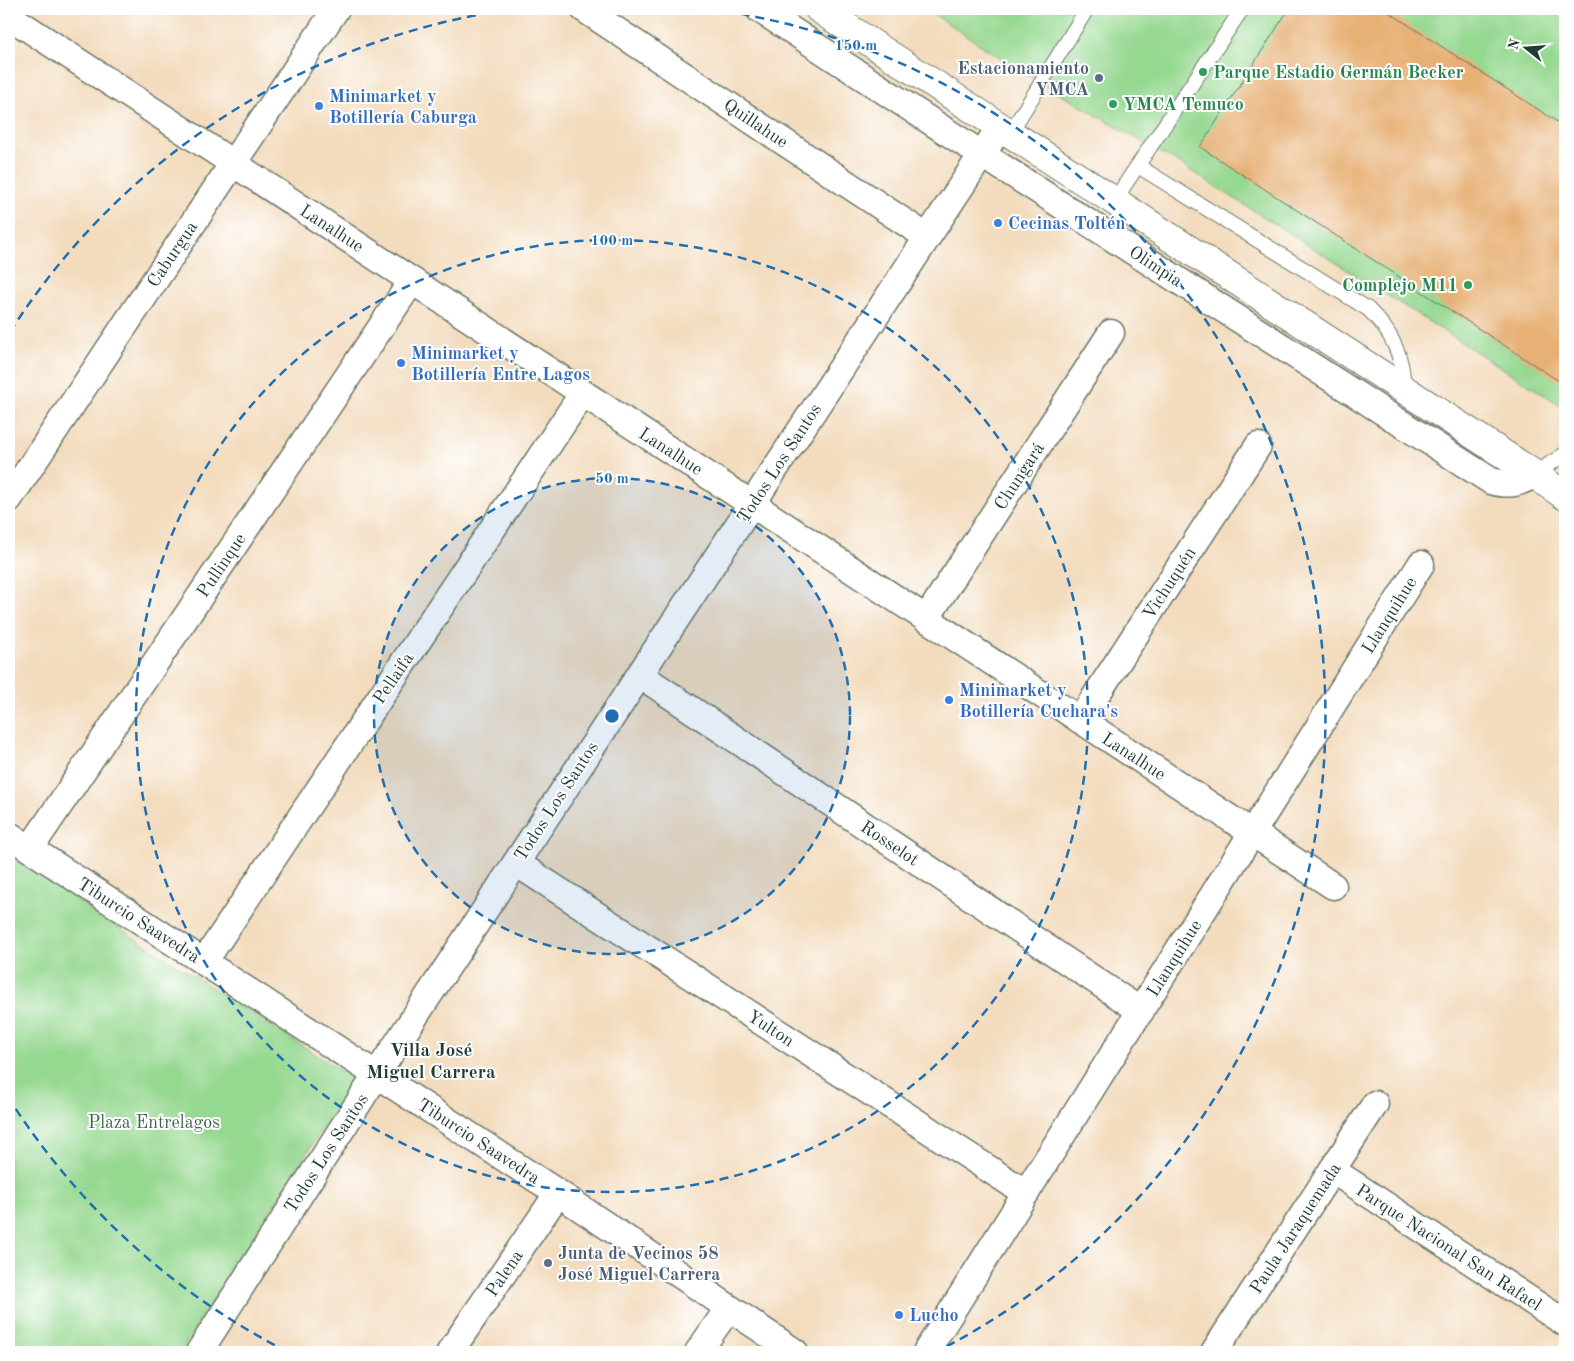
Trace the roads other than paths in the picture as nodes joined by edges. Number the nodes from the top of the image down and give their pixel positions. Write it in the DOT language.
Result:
graph roads {
  1 [pos="336,9"];
  2 [pos="584,9"];
  3 [pos="759,9"];
  4 [pos="819,9"];
  5 [pos="1087,9"];
  6 [pos="1242,9"];
  7 [pos="9,16"];
  8 [pos="1005,130"];
  9 [pos="982,155"];
  10 [pos="233,163"];
  11 [pos="1138,166"];
  12 [pos="1114,201"];
  13 [pos="927,237"];
  14 [pos="412,281"];
  15 [pos="1111,333"];
  16 [pos="1404,388"];
  17 [pos="583,393"];
  18 [pos="1258,446"];
  19 [pos="1565,454"];
  20 [pos="1534,474"];
  21 [pos="1565,496"];
  22 [pos="9,499"];
  23 [pos="752,504"];
  24 [pos="1421,564"];
  25 [pos="926,619"];
  26 [pos="640,675"];
  27 [pos="1080,720"];
  28 [pos="1251,832"];
  29 [pos="9,835"];
  30 [pos="30,849"];
  31 [pos="516,863"];
  32 [pos="1332,886"];
  33 [pos="204,962"];
  34 [pos="1141,1011"];
  35 [pos="377,1074"];
  36 [pos="1375,1104"];
  37 [pos="1332,1170"];
  38 [pos="1026,1192"];
  39 [pos="558,1193"];
  40 [pos="728,1309"];
  41 [pos="1565,1323"];
  42 [pos="199,1352"];
  43 [pos="450,1352"];
  44 [pos="698,1352"];
  45 [pos="795,1352"];
  46 [pos="926,1352"];
  47 [pos="1214,1352"];
  1 -- 10 [label="street, Caburgua"];
  2 -- 13 [label="street, Quillahue"];
  3 -- 9 [label="street, Olimpia"];
  4 -- 8 [label="street, Olimpia"];
  5 -- 8 [label="lane"];
  6 -- 11 [label="lane"];
  7 -- 10 [label="street, Lanalhue"];
  8 -- 9 [label="street, Todos Los Santos"];
  8 -- 12 [label="street, Olimpia"];
  9 -- 13 [label="street, Todos Los Santos"];
  9 -- 20 [label="street, Olimpia"];
  10 -- 14 [label="street, Lanalhue"];
  10 -- 22 [label="street, Caburgua"];
  11 -- 12 [label="lane"];
  11 -- 16 [label="lane"];
  12 -- 16 [label="street, Olimpia"];
  13 -- 23 [label="street, Todos Los Santos"];
  14 -- 17 [label="street, Lanalhue"];
  14 -- 30 [label="street, Pullinque"];
  15 -- 25 [label="street, Chungará"];
  16 -- 20 [label="street, Olimpia"];
  17 -- 23 [label="street, Lanalhue"];
  17 -- 33 [label="street, Pellaifa"];
  18 -- 27 [label="street, Vichuquén"];
  19 -- 20 [label="lane"];
  20 -- 21 [label="street, Olimpia"];
  23 -- 25 [label="street, Lanalhue"];
  23 -- 26 [label="street, Todos Los Santos"];
  24 -- 28 [label="street, Llanquihue"];
  25 -- 27 [label="street, Lanalhue"];
  26 -- 31 [label="street, Todos Los Santos"];
  26 -- 34 [label="street, Rosselot"];
  27 -- 28 [label="street, Lanalhue"];
  28 -- 32 [label="street, Lanalhue"];
  28 -- 34 [label="street, Llanquihue"];
  29 -- 30 [label="street, Tiburcio Saavedra"];
  30 -- 33 [label="street, Tiburcio Saavedra"];
  31 -- 35 [label="street, Todos Los Santos"];
  31 -- 38 [label="street, Yulton"];
  33 -- 35 [label="street, Tiburcio Saavedra"];
  34 -- 38 [label="street, Llanquihue"];
  35 -- 39 [label="street, Tiburcio Saavedra"];
  35 -- 42 [label="street, Todos Los Santos"];
  36 -- 37 [label="street, Paula Jaraquemada"];
  37 -- 41 [label="street, Parque Nacional San Rafael"];
  37 -- 47 [label="street, Paula Jaraquemada"];
  38 -- 46 [label="street, Llanquihue"];
  39 -- 40 [label="street, Tiburcio Saavedra"];
  39 -- 43 [label="street, Palena"];
  40 -- 44 [label="street"];
  40 -- 45 [label="street, Tiburcio Saavedra"];
}
